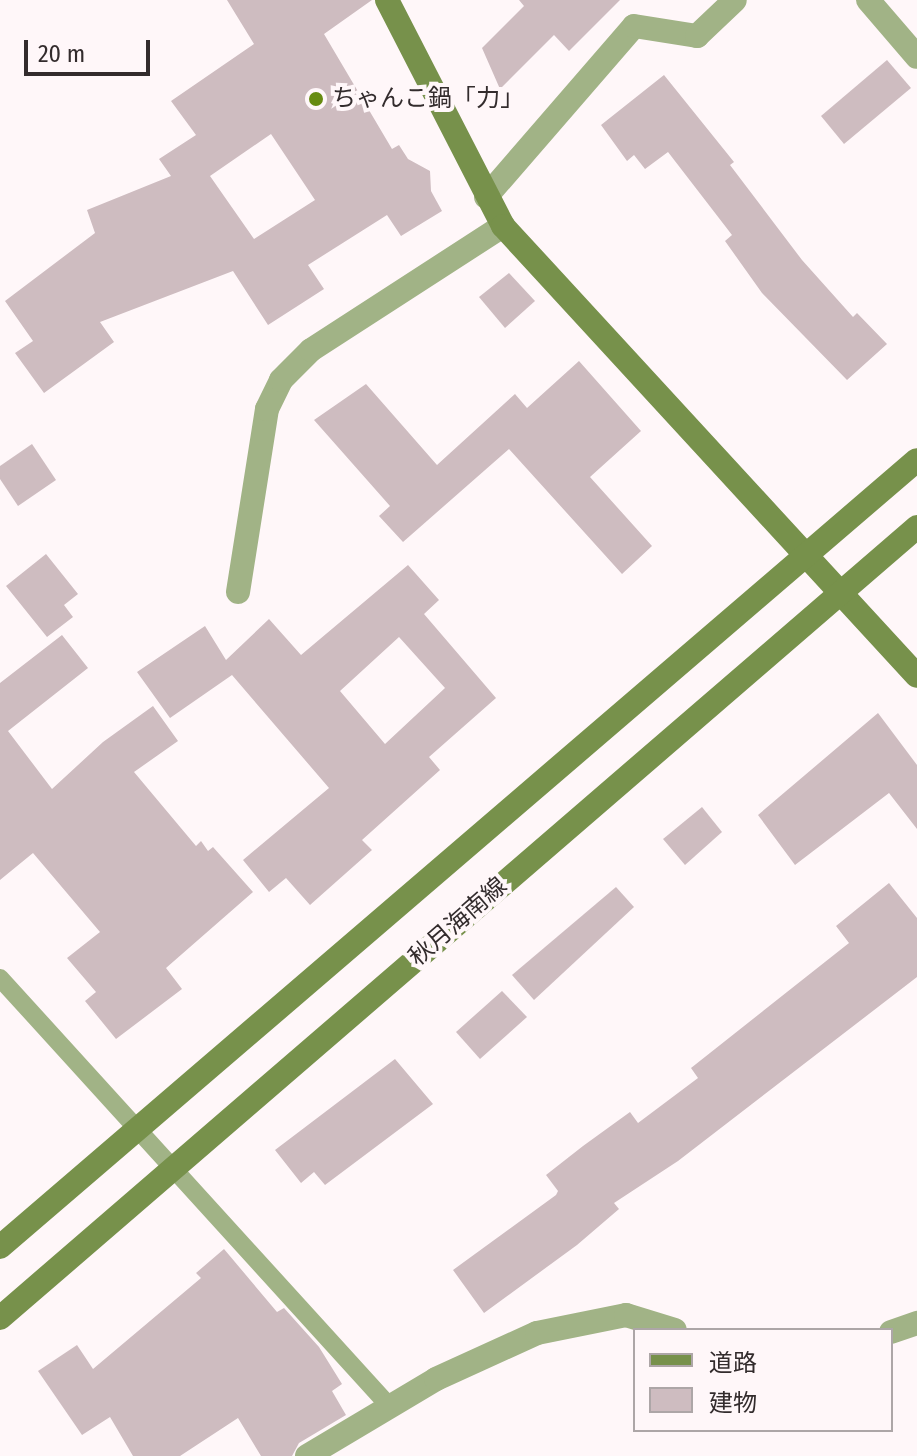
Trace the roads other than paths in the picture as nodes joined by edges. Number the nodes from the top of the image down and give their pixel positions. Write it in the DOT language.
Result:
graph roads {
  1 [pos="387,0"];
  2 [pos="735,0"];
  3 [pos="868,0"];
  4 [pos="917,57"];
  5 [pos="486,197"];
  6 [pos="503,226"];
  7 [pos="917,460"];
  8 [pos="917,527"];
  9 [pos="806,554"];
  10 [pos="238,592"];
  11 [pos="840,592"];
  12 [pos="917,676"];
  13 [pos="0,978"];
  14 [pos="141,1128"];
  15 [pos="176,1167"];
  16 [pos="0,1247"];
  17 [pos="0,1318"];
  18 [pos="917,1323"];
  19 [pos="668,1328"];
  20 [pos="893,1331"];
  21 [pos="391,1408"];
  22 [pos="307,1456"];
  1 -- 5 [label="main road"];
  2 -- 5 [label="street"];
  3 -- 4 [label="street"];
  5 -- 6 [label="main road"];
  6 -- 9 [label="main road"];
  6 -- 10 [label="street"];
  7 -- 9 [label="main road"];
  8 -- 11 [label="main road, 秋月海南線"];
  9 -- 11 [label="main road"];
  9 -- 14 [label="main road"];
  11 -- 12 [label="main road"];
  11 -- 15 [label="main road, 秋月海南線"];
  13 -- 14 [label="lane"];
  14 -- 15 [label="lane"];
  14 -- 16 [label="main road"];
  15 -- 17 [label="main road, 秋月海南線"];
  15 -- 21 [label="lane"];
  18 -- 20 [label="street"];
  19 -- 21 [label="street"];
  21 -- 22 [label="street"];
}
